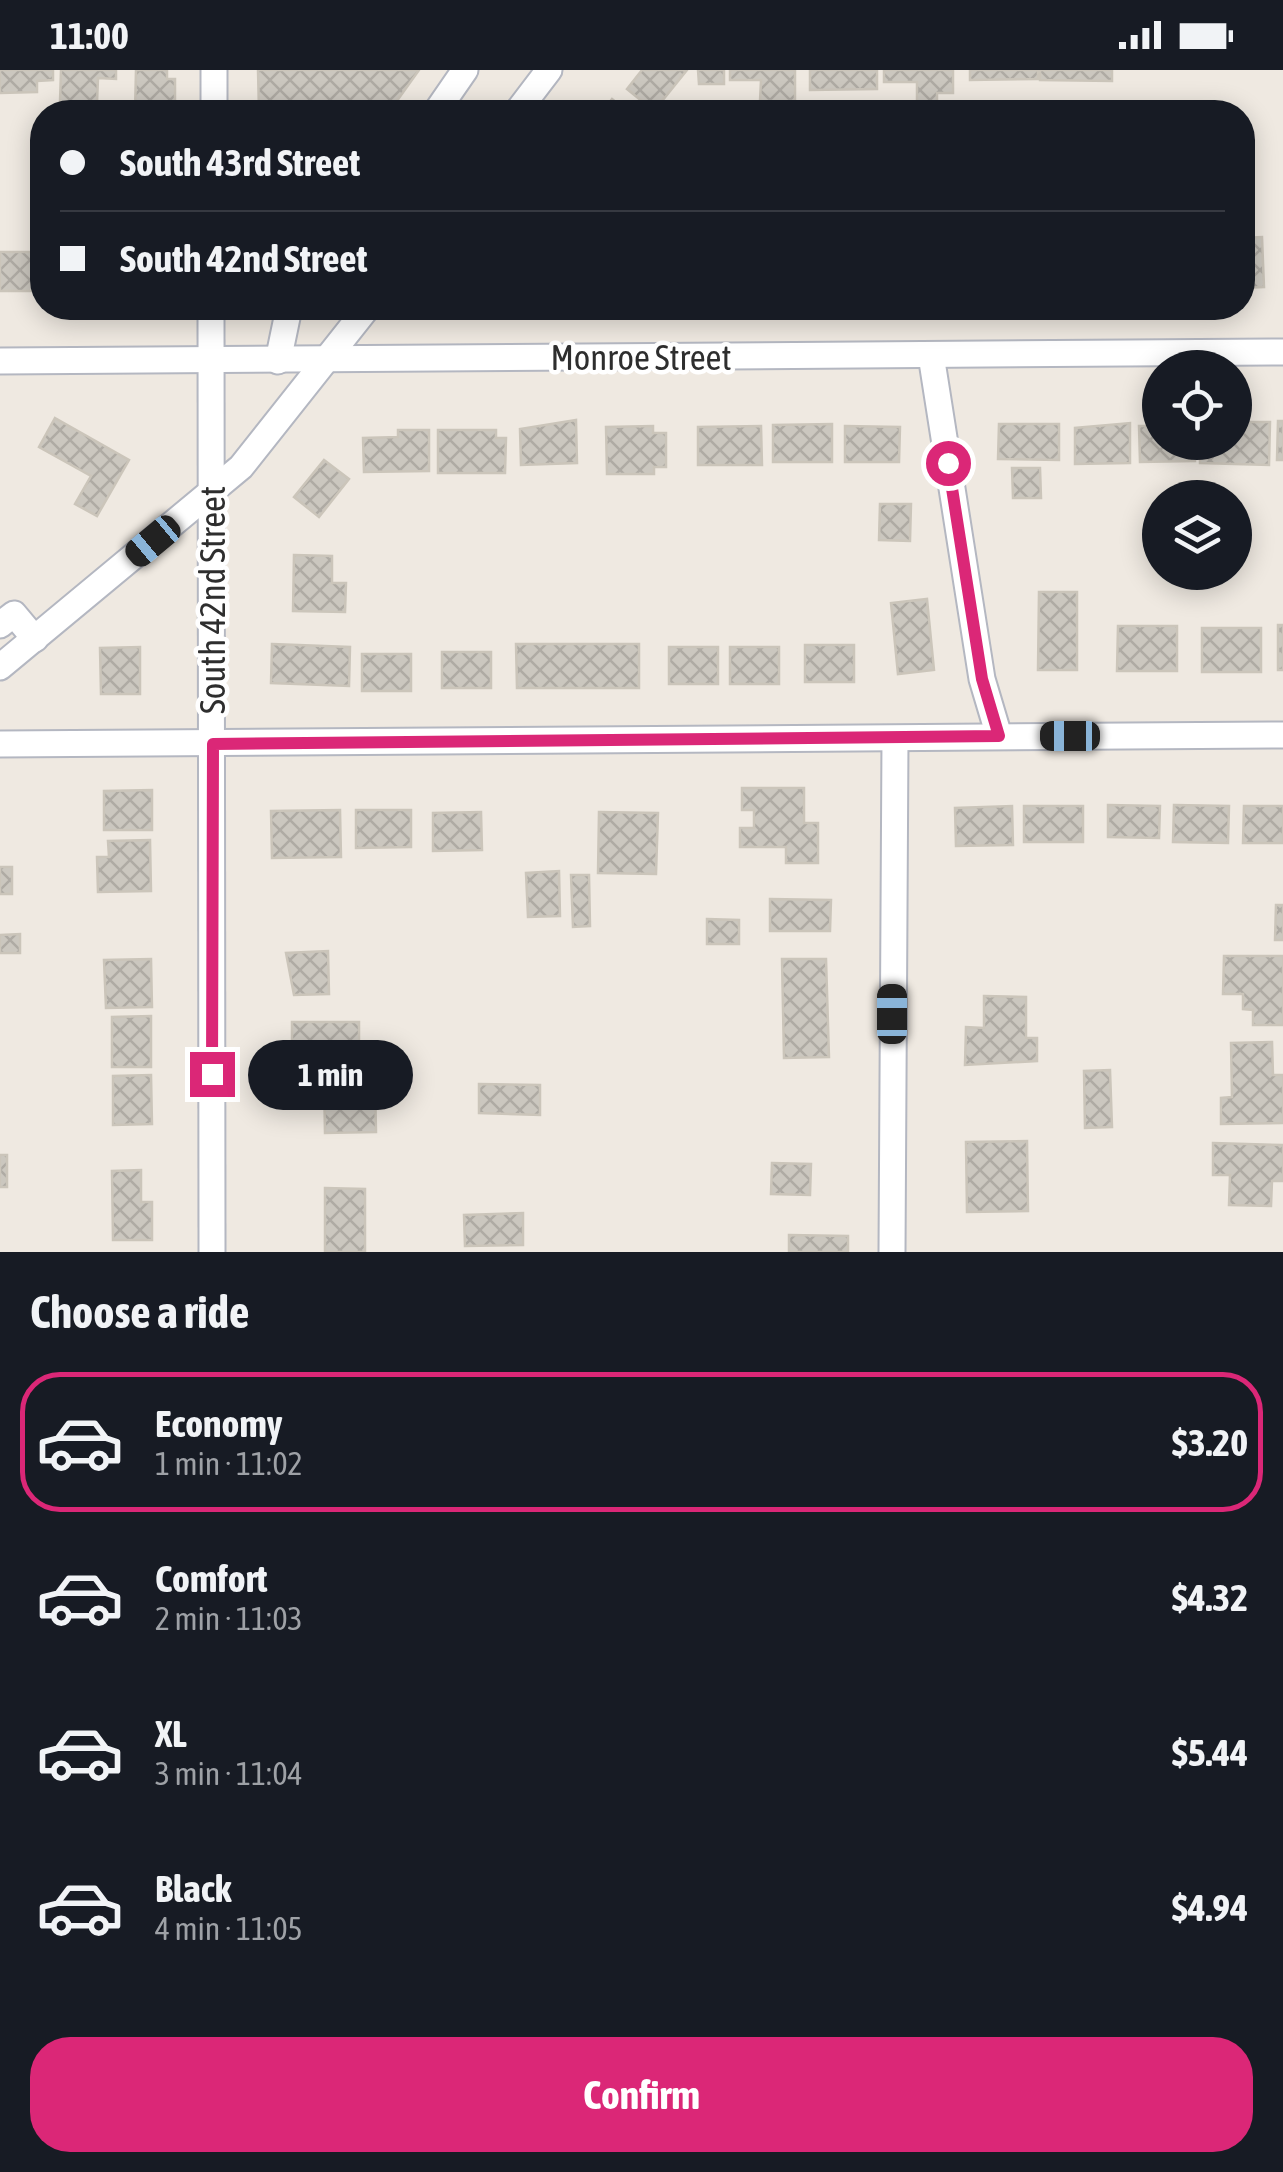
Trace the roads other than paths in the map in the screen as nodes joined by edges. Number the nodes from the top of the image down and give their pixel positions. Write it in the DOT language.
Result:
graph roads {
  1 [pos="214,70"];
  2 [pos="464,70"];
  3 [pos="550,70"];
  4 [pos="214,100"];
  5 [pos="444,100"];
  6 [pos="526,100"];
  7 [pos="211,320"];
  8 [pos="287,320"];
  9 [pos="358,320"];
  10 [pos="1283,352"];
  11 [pos="931,355"];
  12 [pos="327,359"];
  13 [pos="210,360"];
  14 [pos="0,361"];
  15 [pos="278,361"];
  16 [pos="211,493"];
  17 [pos="0,624"];
  18 [pos="35,638"];
  19 [pos="0,667"];
  20 [pos="1283,735"];
  21 [pos="999,736"];
  22 [pos="894,740"];
  23 [pos="0,744"];
  24 [pos="213,744"];
  25 [pos="212,1252"];
  26 [pos="892,1252"];
  1 -- 4 [label="street"];
  2 -- 5 [label="street"];
  3 -- 6 [label="street"];
  7 -- 13 [label="street, South 42nd Street"];
  8 -- 15 [label="street"];
  9 -- 12 [label="street"];
  10 -- 11 [label="street, Monroe Street"];
  11 -- 12 [label="street, Monroe Street"];
  11 -- 21 [label="street"];
  12 -- 15 [label="street, Monroe Street"];
  12 -- 16 [label="street"];
  13 -- 14 [label="street, Monroe Street"];
  13 -- 15 [label="street, Monroe Street"];
  13 -- 16 [label="street, South 42nd Street"];
  16 -- 18 [label="street"];
  16 -- 24 [label="street, South 42nd Street"];
  17 -- 18 [label="street"];
  18 -- 19 [label="street"];
  20 -- 21 [label="street"];
  21 -- 22 [label="street"];
  22 -- 24 [label="street"];
  22 -- 26 [label="street"];
  23 -- 24 [label="street"];
  24 -- 25 [label="street, South 42nd Street"];
}
